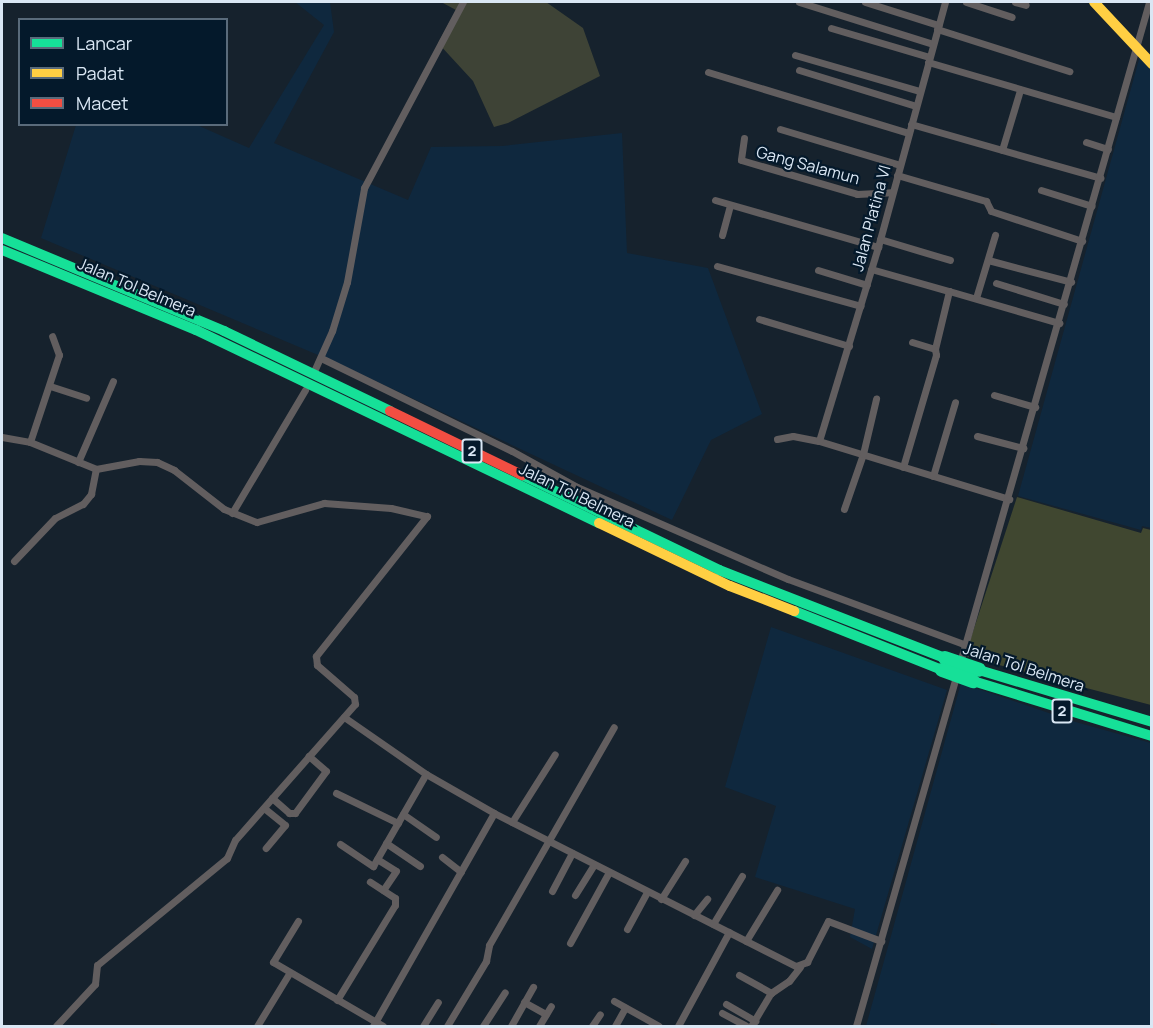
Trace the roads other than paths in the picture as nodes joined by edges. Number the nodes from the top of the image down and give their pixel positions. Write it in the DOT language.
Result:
graph roads {
  1 [pos="463,2"];
  2 [pos="799,2"];
  3 [pos="865,2"];
  4 [pos="945,2"];
  5 [pos="966,2"];
  6 [pos="1015,2"];
  7 [pos="1094,2"];
  8 [pos="1149,2"];
  9 [pos="1026,5"];
  10 [pos="1012,17"];
  11 [pos="937,27"];
  12 [pos="831,28"];
  13 [pos="933,44"];
  14 [pos="1143,54"];
  15 [pos="795,55"];
  16 [pos="929,60"];
  17 [pos="799,70"];
  18 [pos="1069,70"];
  19 [pos="708,72"];
  20 [pos="1020,90"];
  21 [pos="920,91"];
  22 [pos="916,106"];
  23 [pos="1116,117"];
  24 [pos="911,124"];
  25 [pos="780,129"];
  26 [pos="909,133"];
  27 [pos="744,138"];
  28 [pos="1086,142"];
  29 [pos="1108,149"];
  30 [pos="1002,150"];
  31 [pos="900,165"];
  32 [pos="897,175"];
  33 [pos="1100,178"];
  34 [pos="1041,190"];
  35 [pos="892,192"];
  36 [pos="714,200"];
  37 [pos="730,205"];
  38 [pos="1092,206"];
  39 [pos="722,235"];
  40 [pos="995,235"];
  41 [pos="2,238"];
  42 [pos="1082,241"];
  43 [pos="879,243"];
  44 [pos="2,250"];
  45 [pos="950,260"];
  46 [pos="988,260"];
  47 [pos="717,266"];
  48 [pos="871,269"];
  49 [pos="818,270"];
  50 [pos="1071,282"];
  51 [pos="996,283"];
  52 [pos="867,285"];
  53 [pos="949,291"];
  54 [pos="976,298"];
  55 [pos="1064,304"];
  56 [pos="861,306"];
  57 [pos="759,319"];
  58 [pos="1059,323"];
  59 [pos="52,336"];
  60 [pos="912,342"];
  61 [pos="849,346"];
  62 [pos="935,349"];
  63 [pos="321,358"];
  64 [pos="315,369"];
  65 [pos="113,381"];
  66 [pos="50,386"];
  67 [pos="305,390"];
  68 [pos="994,395"];
  69 [pos="86,398"];
  70 [pos="876,399"];
  71 [pos="956,402"];
  72 [pos="1035,407"];
  73 [pos="977,436"];
  74 [pos="2,437"];
  75 [pos="777,439"];
  76 [pos="819,441"];
  77 [pos="30,442"];
  78 [pos="1023,448"];
  79 [pos="863,454"];
  80 [pos="78,462"];
  81 [pos="903,467"];
  82 [pos="96,469"];
  83 [pos="933,476"];
  84 [pos="1009,499"];
  85 [pos="843,509"];
  86 [pos="232,513"];
  87 [pos="14,561"];
  88 [pos="966,645"];
  89 [pos="943,664"];
  90 [pos="976,676"];
  91 [pos="344,717"];
  92 [pos="1152,722"];
  93 [pos="614,728"];
  94 [pos="1152,736"];
  95 [pos="555,754"];
  96 [pos="309,756"];
  97 [pos="426,774"];
  98 [pos="336,793"];
  99 [pos="272,798"];
  100 [pos="264,808"];
  101 [pos="494,813"];
  102 [pos="403,814"];
  103 [pos="512,822"];
  104 [pos="398,823"];
  105 [pos="436,837"];
  106 [pos="548,841"];
  107 [pos="386,843"];
  108 [pos="340,844"];
  109 [pos="266,848"];
  110 [pos="572,853"];
  111 [pos="442,857"];
  112 [pos="377,859"];
  113 [pos="685,861"];
  114 [pos="594,864"];
  115 [pos="420,866"];
  116 [pos="461,872"];
  117 [pos="609,872"];
  118 [pos="742,876"];
  119 [pos="370,882"];
  120 [pos="383,890"];
  121 [pos="777,890"];
  122 [pos="552,891"];
  123 [pos="647,892"];
  124 [pos="574,895"];
  125 [pos="661,898"];
  126 [pos="707,899"];
  127 [pos="694,915"];
  128 [pos="298,921"];
  129 [pos="713,924"];
  130 [pos="627,929"];
  131 [pos="729,933"];
  132 [pos="746,941"];
  133 [pos="881,941"];
  134 [pos="570,943"];
  135 [pos="800,967"];
  136 [pos="290,972"];
  137 [pos="740,975"];
  138 [pos="533,987"];
  139 [pos="505,992"];
  140 [pos="771,993"];
  141 [pos="337,1000"];
  142 [pos="614,1001"];
  143 [pos="438,1002"];
  144 [pos="524,1002"];
  145 [pos="726,1004"];
  146 [pos="551,1006"];
  147 [pos="625,1008"];
  148 [pos="722,1013"];
  149 [pos="546,1014"];
  150 [pos="600,1014"];
  151 [pos="374,1024"];
  152 [pos="753,1024"];
  153 [pos="56,1026"];
  154 [pos="257,1026"];
  155 [pos="383,1026"];
  156 [pos="423,1026"];
  157 [pos="447,1026"];
  158 [pos="483,1026"];
  159 [pos="511,1026"];
  160 [pos="539,1026"];
  161 [pos="592,1026"];
  162 [pos="615,1026"];
  163 [pos="659,1026"];
  164 [pos="678,1026"];
  165 [pos="746,1026"];
  166 [pos="856,1026"];
  1 -- 63 [label="street"];
  2 -- 13 [label="street"];
  3 -- 11 [label="street"];
  4 -- 11 [label="street, Jalan Platina VI"];
  5 -- 10 [label="street"];
  6 -- 9 [label="street"];
  7 -- 14 [label="main road"];
  8 -- 14 [label="street"];
  11 -- 13 [label="street, Jalan Platina VI"];
  11 -- 18 [label="street"];
  12 -- 16 [label="street"];
  13 -- 16 [label="street, Jalan Platina VI"];
  14 -- 23 [label="street"];
  15 -- 21 [label="street"];
  16 -- 20 [label="street"];
  16 -- 21 [label="street, Jalan Platina VI"];
  17 -- 22 [label="street"];
  19 -- 26 [label="street"];
  20 -- 23 [label="street"];
  20 -- 30 [label="street"];
  21 -- 22 [label="street, Jalan Platina VI"];
  22 -- 24 [label="street, Jalan Platina VI"];
  23 -- 29 [label="street"];
  24 -- 26 [label="street, Jalan Platina VI"];
  24 -- 30 [label="street"];
  25 -- 31 [label="street"];
  26 -- 31 [label="street, Jalan Platina VI"];
  27 -- 35 [label="street, Gang Salamun"];
  28 -- 29 [label="street"];
  29 -- 33 [label="street"];
  30 -- 33 [label="street"];
  31 -- 32 [label="street, Jalan Platina VI"];
  32 -- 35 [label="street, Jalan Platina VI"];
  32 -- 42 [label="street"];
  33 -- 38 [label="street"];
  34 -- 38 [label="street"];
  35 -- 43 [label="street, Jalan Platina VI"];
  36 -- 37 [label="street"];
  37 -- 39 [label="street"];
  37 -- 43 [label="street"];
  38 -- 42 [label="street"];
  40 -- 46 [label="street"];
  41 -- 89 [label="main road, Jalan Tol Belmera / 2"];
  42 -- 50 [label="street"];
  43 -- 45 [label="street"];
  43 -- 48 [label="street, Jalan Platina VI"];
  44 -- 89 [label="main road, Jalan Tol Belmera / 2"];
  46 -- 50 [label="street"];
  46 -- 54 [label="street"];
  47 -- 56 [label="street"];
  48 -- 52 [label="street, Jalan Platina VI"];
  48 -- 53 [label="street"];
  49 -- 52 [label="street"];
  50 -- 55 [label="street"];
  51 -- 55 [label="street"];
  52 -- 56 [label="street, Jalan Platina VI"];
  53 -- 54 [label="street"];
  53 -- 62 [label="street"];
  54 -- 58 [label="street"];
  55 -- 58 [label="street"];
  56 -- 61 [label="street, Jalan Platina VI"];
  57 -- 61 [label="street"];
  58 -- 72 [label="street"];
  59 -- 66 [label="street"];
  60 -- 62 [label="street"];
  61 -- 76 [label="street, Jalan Platina VI"];
  62 -- 81 [label="street"];
  63 -- 64 [label="street"];
  63 -- 88 [label="street"];
  65 -- 80 [label="street"];
  66 -- 69 [label="street"];
  66 -- 77 [label="street"];
  67 -- 86 [label="street"];
  68 -- 72 [label="street"];
  70 -- 79 [label="street"];
  71 -- 83 [label="street"];
  72 -- 78 [label="street"];
  73 -- 78 [label="street"];
  74 -- 77 [label="street"];
  75 -- 76 [label="street"];
  76 -- 79 [label="street"];
  77 -- 80 [label="street"];
  78 -- 84 [label="street"];
  79 -- 81 [label="street"];
  79 -- 85 [label="street"];
  80 -- 82 [label="street"];
  81 -- 83 [label="street"];
  82 -- 86 [label="street"];
  82 -- 87 [label="street"];
  83 -- 84 [label="street"];
  84 -- 88 [label="street"];
  86 -- 91 [label="street"];
  88 -- 133 [label="street"];
  89 -- 90 [label="main road, Jalan Tol Belmera / 2, bridge"];
  90 -- 92 [label="main road, Jalan Tol Belmera / 2"];
  90 -- 94 [label="main road, Jalan Tol Belmera / 2"];
  91 -- 96 [label="street"];
  91 -- 97 [label="street"];
  93 -- 106 [label="street"];
  95 -- 103 [label="street"];
  96 -- 99 [label="street"];
  96 -- 99 [label="street"];
  97 -- 101 [label="street"];
  97 -- 102 [label="street"];
  98 -- 104 [label="street"];
  99 -- 100 [label="street"];
  100 -- 109 [label="street"];
  100 -- 153 [label="street"];
  101 -- 103 [label="street"];
  101 -- 116 [label="street"];
  102 -- 104 [label="street"];
  102 -- 105 [label="street"];
  103 -- 106 [label="street"];
  104 -- 107 [label="street"];
  106 -- 110 [label="street"];
  106 -- 157 [label="street"];
  107 -- 112 [label="street"];
  107 -- 115 [label="street"];
  108 -- 112 [label="street"];
  110 -- 114 [label="street"];
  110 -- 122 [label="street"];
  111 -- 116 [label="street"];
  112 -- 120 [label="street"];
  113 -- 125 [label="street"];
  114 -- 117 [label="street"];
  114 -- 124 [label="street"];
  116 -- 151 [label="street"];
  117 -- 123 [label="street"];
  117 -- 134 [label="street"];
  118 -- 129 [label="street"];
  119 -- 120 [label="street"];
  120 -- 141 [label="street"];
  121 -- 132 [label="street"];
  123 -- 125 [label="street"];
  123 -- 130 [label="street"];
  125 -- 127 [label="street"];
  126 -- 127 [label="street"];
  127 -- 129 [label="street"];
  128 -- 136 [label="street"];
  129 -- 131 [label="street"];
  131 -- 132 [label="street"];
  131 -- 164 [label="street"];
  132 -- 135 [label="street"];
  133 -- 135 [label="street"];
  133 -- 166 [label="street"];
  135 -- 140 [label="street"];
  136 -- 141 [label="street"];
  136 -- 154 [label="street"];
  137 -- 140 [label="street"];
  138 -- 144 [label="street"];
  139 -- 158 [label="street"];
  140 -- 152 [label="street"];
  141 -- 151 [label="street"];
  142 -- 147 [label="street"];
  143 -- 156 [label="street"];
  144 -- 149 [label="street"];
  144 -- 159 [label="street"];
  145 -- 152 [label="street"];
  146 -- 149 [label="street"];
  147 -- 162 [label="street"];
  147 -- 163 [label="street"];
  148 -- 165 [label="street"];
  149 -- 160 [label="street"];
  150 -- 161 [label="street"];
  151 -- 155 [label="street"];
}
